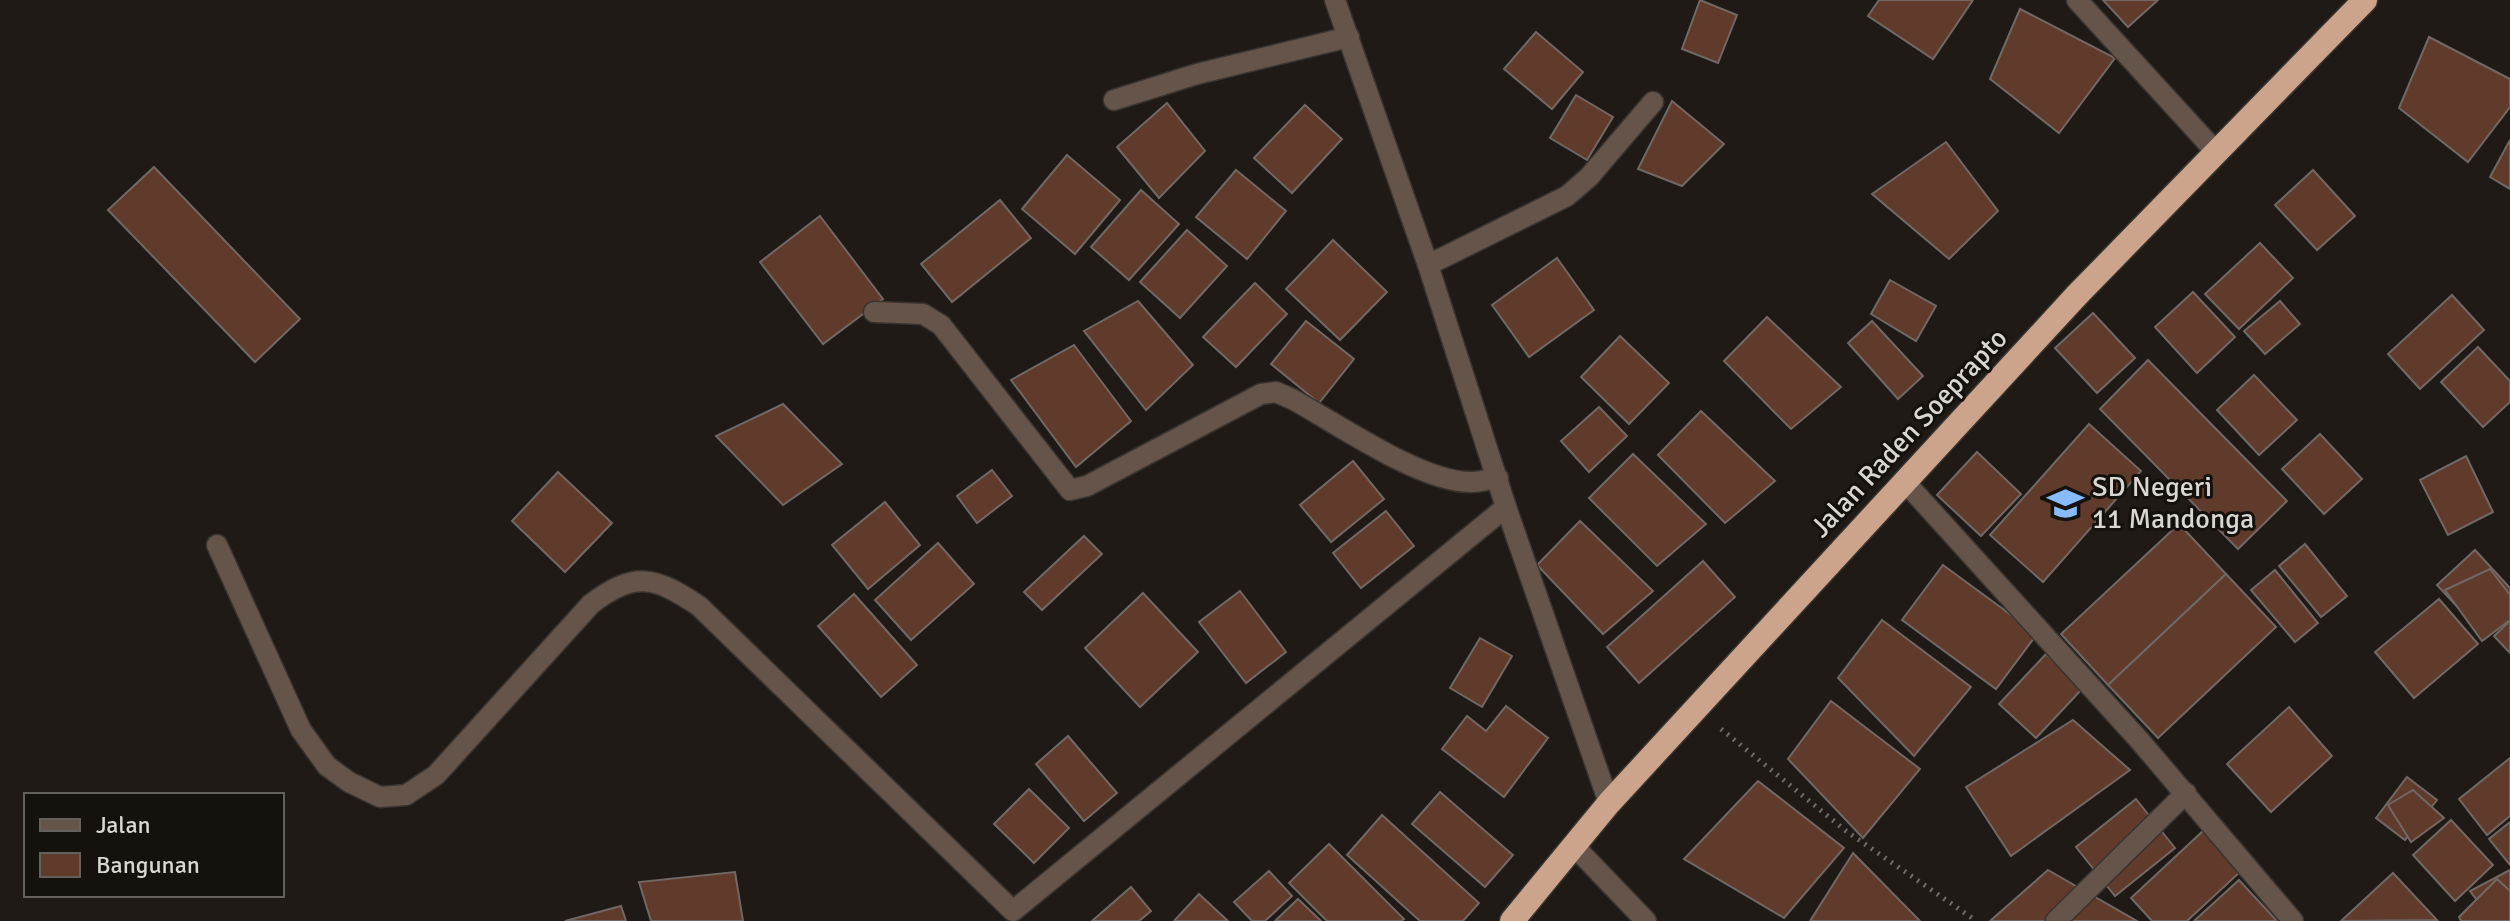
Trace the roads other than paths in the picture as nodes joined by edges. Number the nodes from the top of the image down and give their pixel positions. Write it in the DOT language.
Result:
graph roads {
  1 [pos="1335,0"];
  2 [pos="2077,0"];
  3 [pos="2365,0"];
  4 [pos="1349,37"];
  5 [pos="1114,100"];
  6 [pos="1653,102"];
  7 [pos="2216,152"];
  8 [pos="1428,265"];
  9 [pos="874,312"];
  10 [pos="1498,478"];
  11 [pos="1906,483"];
  12 [pos="1506,507"];
  13 [pos="217,545"];
  14 [pos="2186,793"];
  15 [pos="1609,803"];
  16 [pos="1574,846"];
  17 [pos="1007,916"];
  18 [pos="1512,921"];
  19 [pos="1646,921"];
  20 [pos="2056,921"];
  21 [pos="2293,921"];
  1 -- 4 [label="street"];
  2 -- 7 [label="street"];
  3 -- 7 [label="highway, Jalan Raden Soeprapto"];
  4 -- 5 [label="street"];
  4 -- 8 [label="street"];
  6 -- 8 [label="street"];
  7 -- 11 [label="highway, Jalan Raden Soeprapto"];
  8 -- 10 [label="street"];
  9 -- 10 [label="street"];
  10 -- 12 [label="street"];
  11 -- 14 [label="street"];
  11 -- 15 [label="highway, Jalan Raden Soeprapto"];
  12 -- 15 [label="street"];
  12 -- 17 [label="street"];
  13 -- 17 [label="street"];
  14 -- 20 [label="street"];
  14 -- 21 [label="street"];
  15 -- 16 [label="highway, Jalan Raden Soeprapto"];
  16 -- 18 [label="highway, Jalan Raden Soeprapto"];
  16 -- 19 [label="street"];
}
